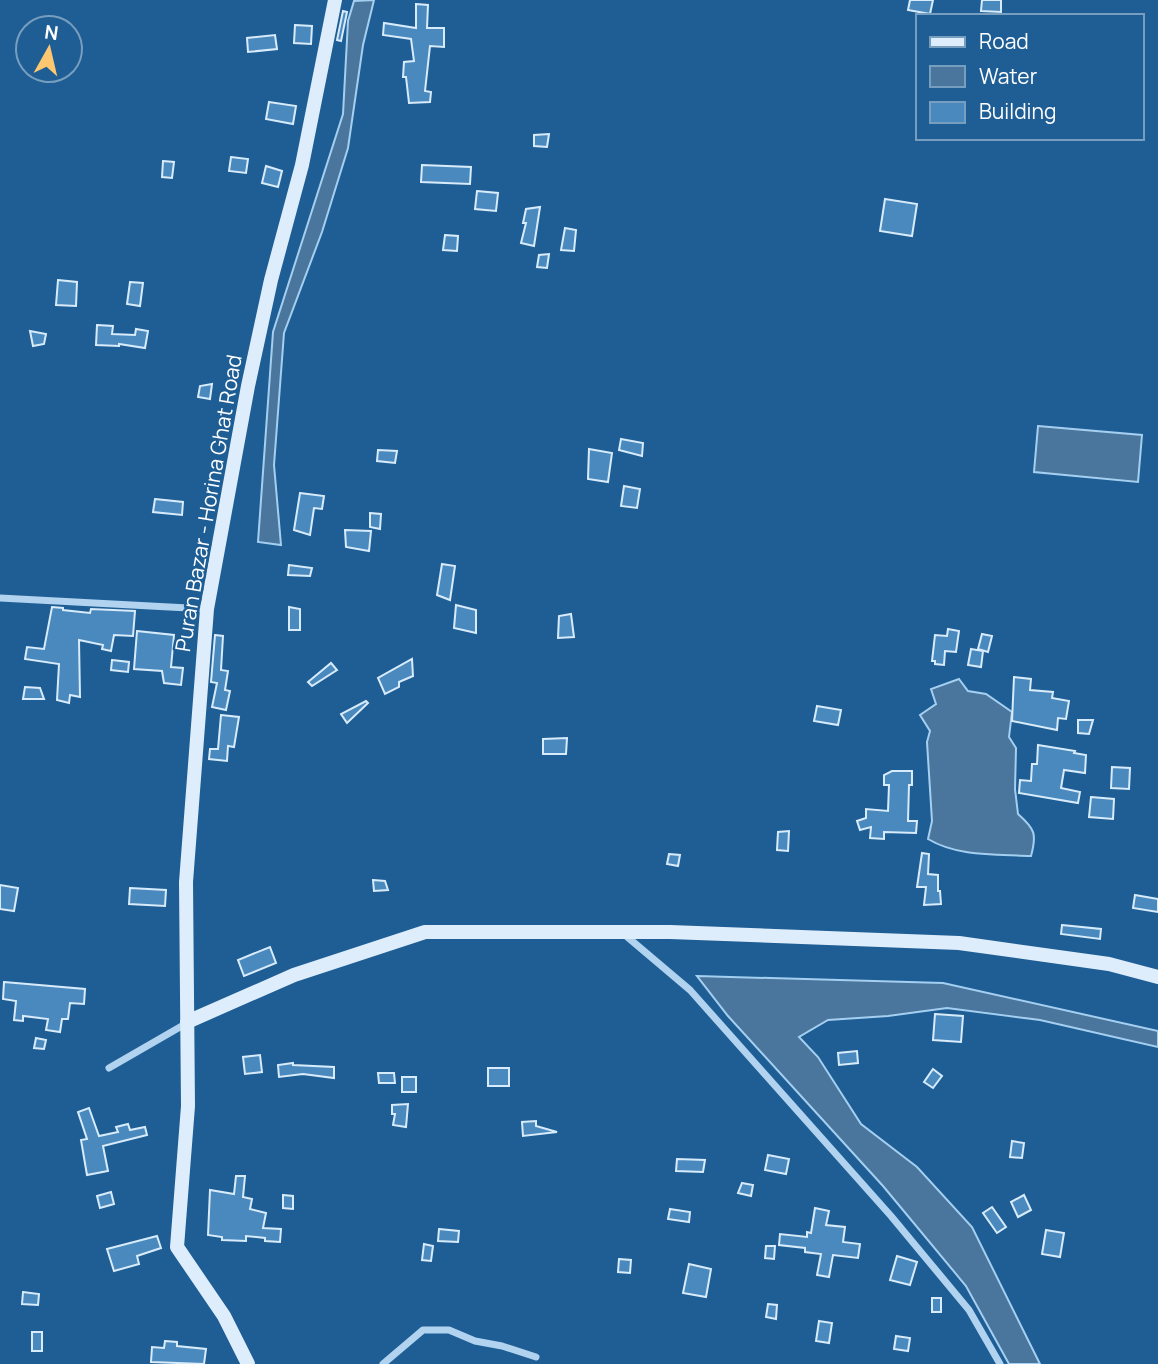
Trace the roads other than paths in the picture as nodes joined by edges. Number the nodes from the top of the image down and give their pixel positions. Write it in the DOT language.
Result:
graph roads {
  1 [pos="335,0"];
  2 [pos="0,598"];
  3 [pos="207,610"];
  4 [pos="622,932"];
  5 [pos="1158,976"];
  6 [pos="187,1022"];
  7 [pos="109,1068"];
  8 [pos="536,1357"];
  9 [pos="248,1364"];
  10 [pos="383,1364"];
  11 [pos="1000,1364"];
  1 -- 3 [label="main road, Puran Bazar - Horina Ghat Road"];
  2 -- 3 [label="street"];
  3 -- 6 [label="main road, Puran Bazar - Horina Ghat Road"];
  4 -- 5 [label="main road"];
  4 -- 6 [label="main road"];
  4 -- 11 [label="street"];
  6 -- 7 [label="street"];
  6 -- 9 [label="main road, Puran Bazar - Horina Ghat Road"];
  8 -- 10 [label="street"];
}
